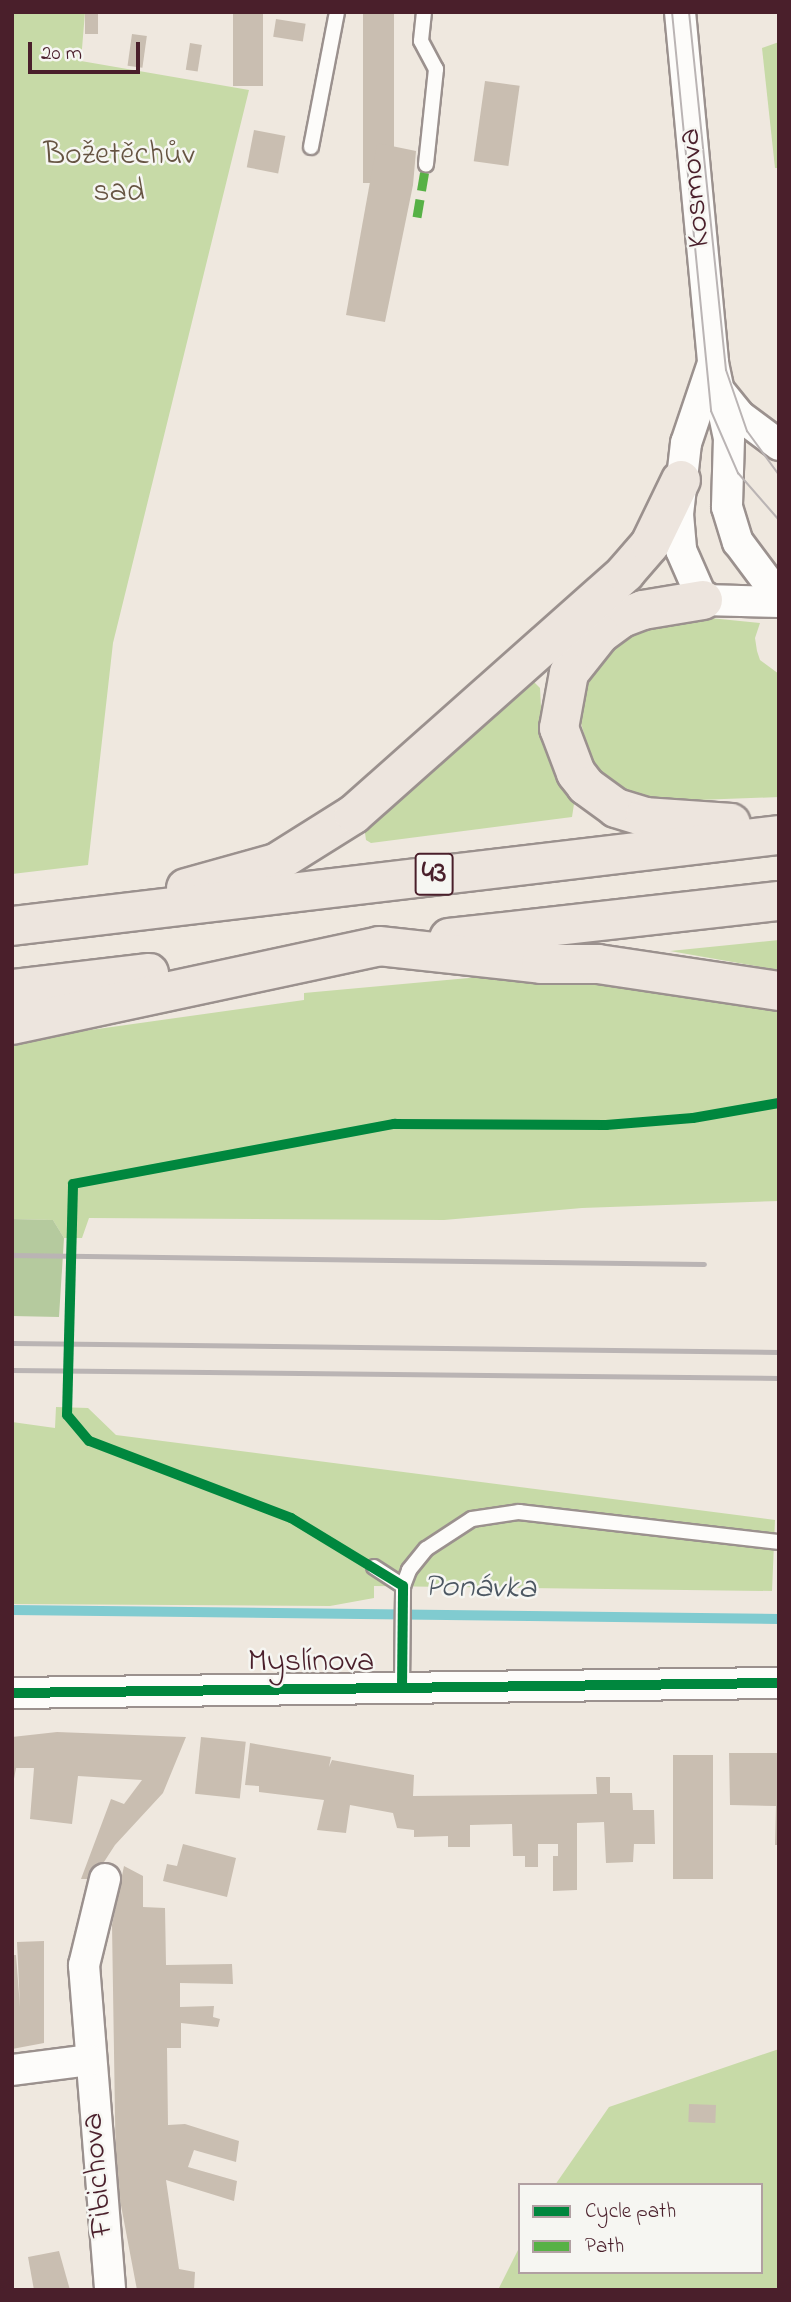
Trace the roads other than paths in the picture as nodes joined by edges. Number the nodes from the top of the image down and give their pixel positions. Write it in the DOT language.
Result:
graph roads {
  1 [pos="337,12"];
  2 [pos="424,12"];
  3 [pos="680,12"];
  4 [pos="311,147"];
  5 [pos="426,164"];
  6 [pos="713,363"];
  7 [pos="721,392"];
  8 [pos="779,444"];
  9 [pos="681,480"];
  10 [pos="779,597"];
  11 [pos="703,600"];
  12 [pos="779,602"];
  13 [pos="779,827"];
  14 [pos="779,835"];
  15 [pos="779,901"];
  16 [pos="91,918"];
  17 [pos="12,926"];
  18 [pos="379,946"];
  19 [pos="12,989"];
  20 [pos="779,991"];
  21 [pos="12,1025"];
  22 [pos="779,1542"];
  23 [pos="374,1567"];
  24 [pos="403,1586"];
  25 [pos="779,1683"];
  26 [pos="402,1688"];
  27 [pos="12,1693"];
  28 [pos="105,1879"];
  29 [pos="89,2060"];
  30 [pos="12,2070"];
  31 [pos="110,2290"];
  1 -- 4 [label="lane"];
  2 -- 5 [label="lane"];
  3 -- 6 [label="street, Kosmova"];
  6 -- 7 [label="street"];
  6 -- 9 [label="street"];
  7 -- 8 [label="street"];
  7 -- 10 [label="street"];
  9 -- 11 [label="street"];
  9 -- 16 [label="highway"];
  11 -- 12 [label="street"];
  11 -- 13 [label="highway"];
  14 -- 16 [label="highway, 43"];
  15 -- 18 [label="highway, 43"];
  16 -- 17 [label="highway, 43"];
  18 -- 19 [label="highway, 43"];
  18 -- 20 [label="highway"];
  18 -- 21 [label="highway, 43"];
  22 -- 24 [label="lane"];
  23 -- 24 [label="lane"];
  24 -- 26 [label="lane"];
  25 -- 26 [label="street, Myslínova"];
  26 -- 27 [label="street, Myslínova"];
  28 -- 29 [label="street, Fibichova"];
  29 -- 30 [label="street"];
  29 -- 31 [label="street, Fibichova"];
}
